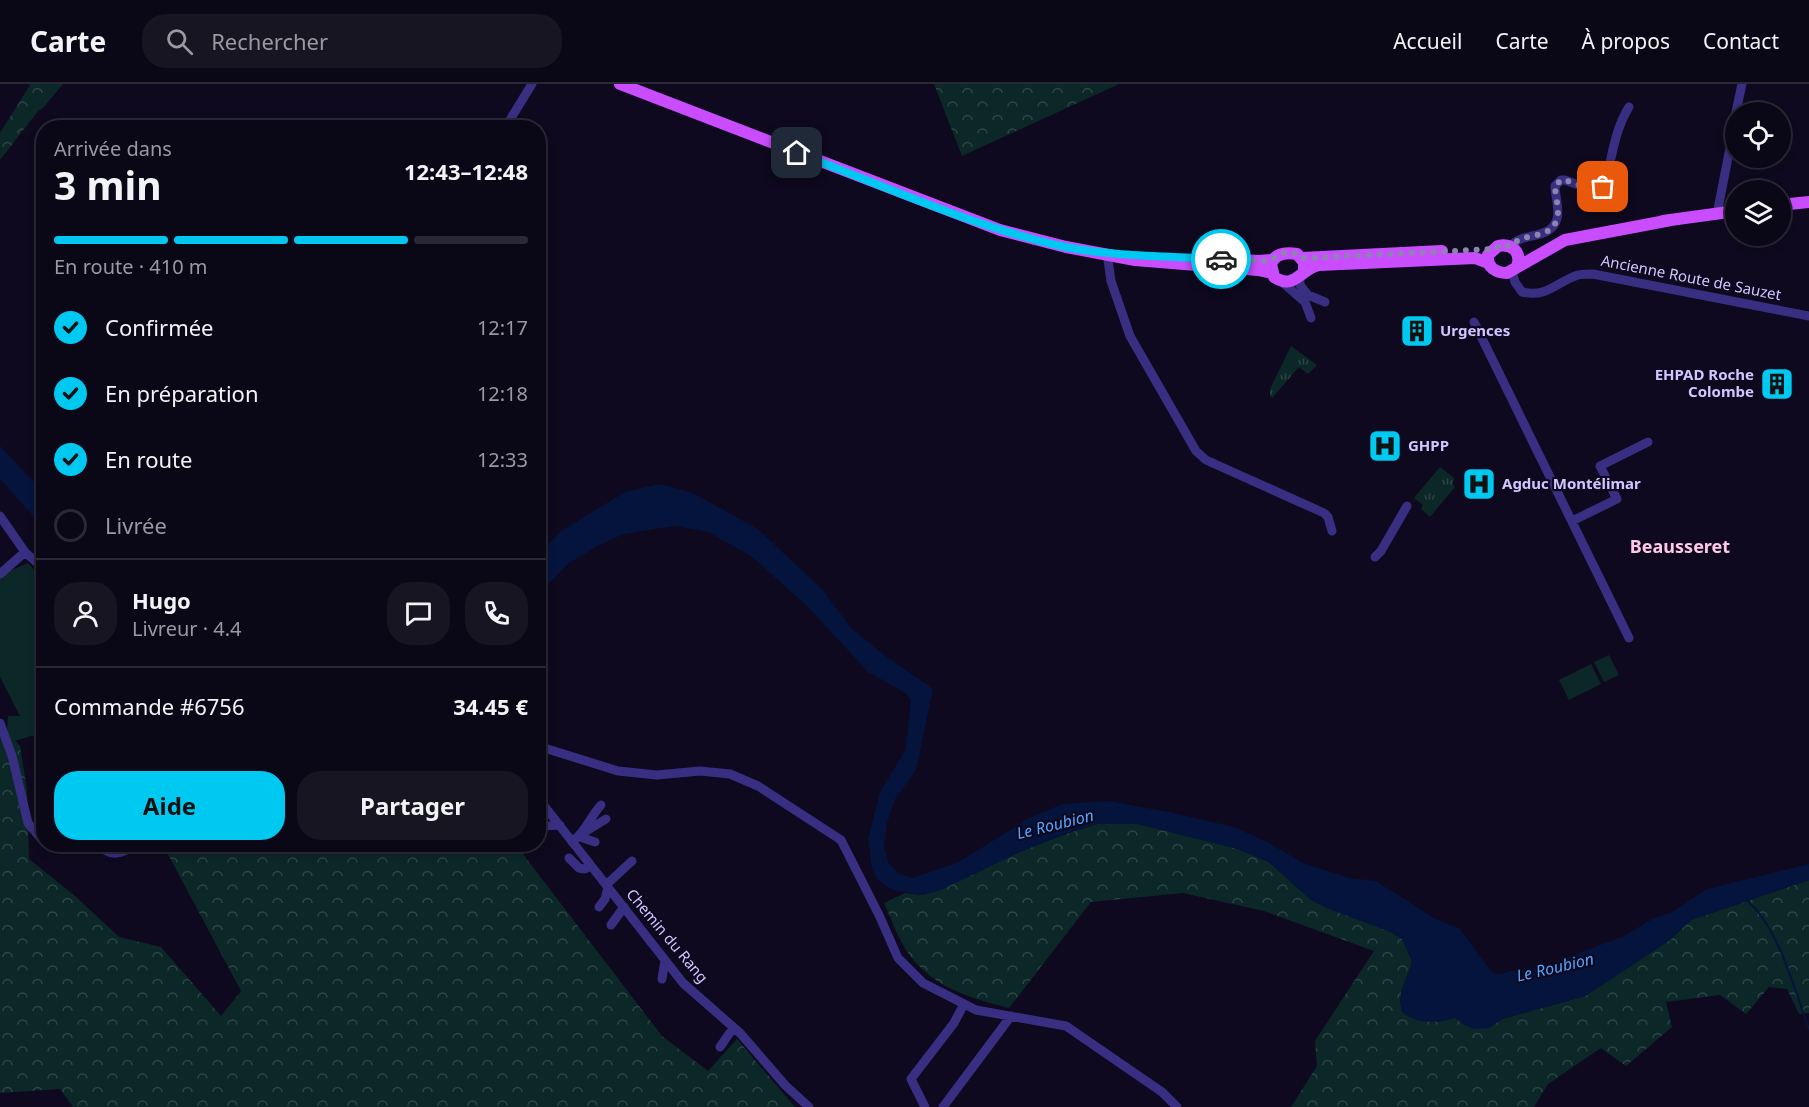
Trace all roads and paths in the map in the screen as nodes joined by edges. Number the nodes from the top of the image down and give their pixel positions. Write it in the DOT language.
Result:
graph roads {
  1 [pos="532,84"];
  2 [pos="620,84"];
  3 [pos="1742,84"];
  4 [pos="1738,102"];
  5 [pos="1629,107"];
  6 [pos="510,120"];
  7 [pos="1726,168"];
  8 [pos="1809,202"];
  9 [pos="1791,204"];
  10 [pos="1725,213"];
  11 [pos="1717,214"];
  12 [pos="1671,220"];
  13 [pos="1494,249"];
  14 [pos="1514,249"];
  15 [pos="1107,254"];
  16 [pos="1302,258"];
  17 [pos="1273,260"];
  18 [pos="1488,263"];
  19 [pos="1515,269"];
  20 [pos="1302,274"];
  21 [pos="1276,277"];
  22 [pos="1324,302"];
  23 [pos="1809,316"];
  24 [pos="1311,318"];
  25 [pos="1474,322"];
  26 [pos="1648,442"];
  27 [pos="1407,506"];
  28 [pos="0,516"];
  29 [pos="1572,521"];
  30 [pos="1332,531"];
  31 [pos="25,552"];
  32 [pos="1375,557"];
  33 [pos="36,562"];
  34 [pos="0,574"];
  35 [pos="1629,638"];
  36 [pos="0,723"];
  37 [pos="546,748"];
  38 [pos="601,805"];
  39 [pos="546,808"];
  40 [pos="606,819"];
  41 [pos="560,825"];
  42 [pos="546,826"];
  43 [pos="36,835"];
  44 [pos="578,837"];
  45 [pos="595,842"];
  46 [pos="569,858"];
  47 [pos="632,861"];
  48 [pos="591,866"];
  49 [pos="607,886"];
  50 [pos="599,907"];
  51 [pos="624,908"];
  52 [pos="611,925"];
  53 [pos="665,960"];
  54 [pos="662,979"];
  55 [pos="964,1004"];
  56 [pos="1011,1016"];
  57 [pos="733,1028"];
  58 [pos="720,1047"];
  59 [pos="809,1107"];
  60 [pos="925,1107"];
  61 [pos="943,1107"];
  62 [pos="1177,1107"];
  1 -- 6 [label="street"];
  2 -- 15 [label="main road"];
  3 -- 4 [label="street"];
  5 -- 14 [label="street"];
  7 -- 11 [label="street"];
  8 -- 9 [label="main road"];
  10 -- 11 [label="main road"];
  11 -- 12 [label="main road"];
  12 -- 14 [label="main road"];
  12 -- 19 [label="main road"];
  13 -- 14 [label="main road"];
  13 -- 16 [label="main road"];
  13 -- 18 [label="main road"];
  14 -- 19 [label="main road"];
  15 -- 17 [label="main road"];
  15 -- 21 [label="main road"];
  15 -- 30 [label="street"];
  16 -- 17 [label="main road"];
  16 -- 20 [label="main road"];
  17 -- 21 [label="main road"];
  18 -- 19 [label="main road"];
  18 -- 20 [label="main road"];
  19 -- 23 [label="street, Ancienne Route de Sauzet"];
  20 -- 21 [label="main road"];
  20 -- 22 [label="street"];
  21 -- 24 [label="street"];
  25 -- 29 [label="street"];
  26 -- 29 [label="street"];
  27 -- 32 [label="street"];
  28 -- 31 [label="street"];
  29 -- 35 [label="street"];
  31 -- 33 [label="street"];
  31 -- 34 [label="street"];
  36 -- 43 [label="street"];
  37 -- 55 [label="street"];
  38 -- 44 [label="street"];
  39 -- 41 [label="street, Chemin du Rang"];
  40 -- 44 [label="street"];
  41 -- 42 [label="street"];
  41 -- 44 [label="street, Chemin du Rang"];
  44 -- 45 [label="street"];
  44 -- 48 [label="street, Chemin du Rang"];
  46 -- 48 [label="street"];
  47 -- 49 [label="street"];
  48 -- 49 [label="street, Chemin du Rang"];
  49 -- 50 [label="street"];
  49 -- 51 [label="street, Chemin du Rang"];
  51 -- 52 [label="street"];
  51 -- 53 [label="street, Chemin du Rang"];
  53 -- 54 [label="street"];
  53 -- 57 [label="street, Chemin du Rang"];
  55 -- 56 [label="street"];
  55 -- 60 [label="street"];
  56 -- 61 [label="street"];
  56 -- 62 [label="street"];
  57 -- 58 [label="street"];
  57 -- 59 [label="street, Chemin du Rang"];
}
